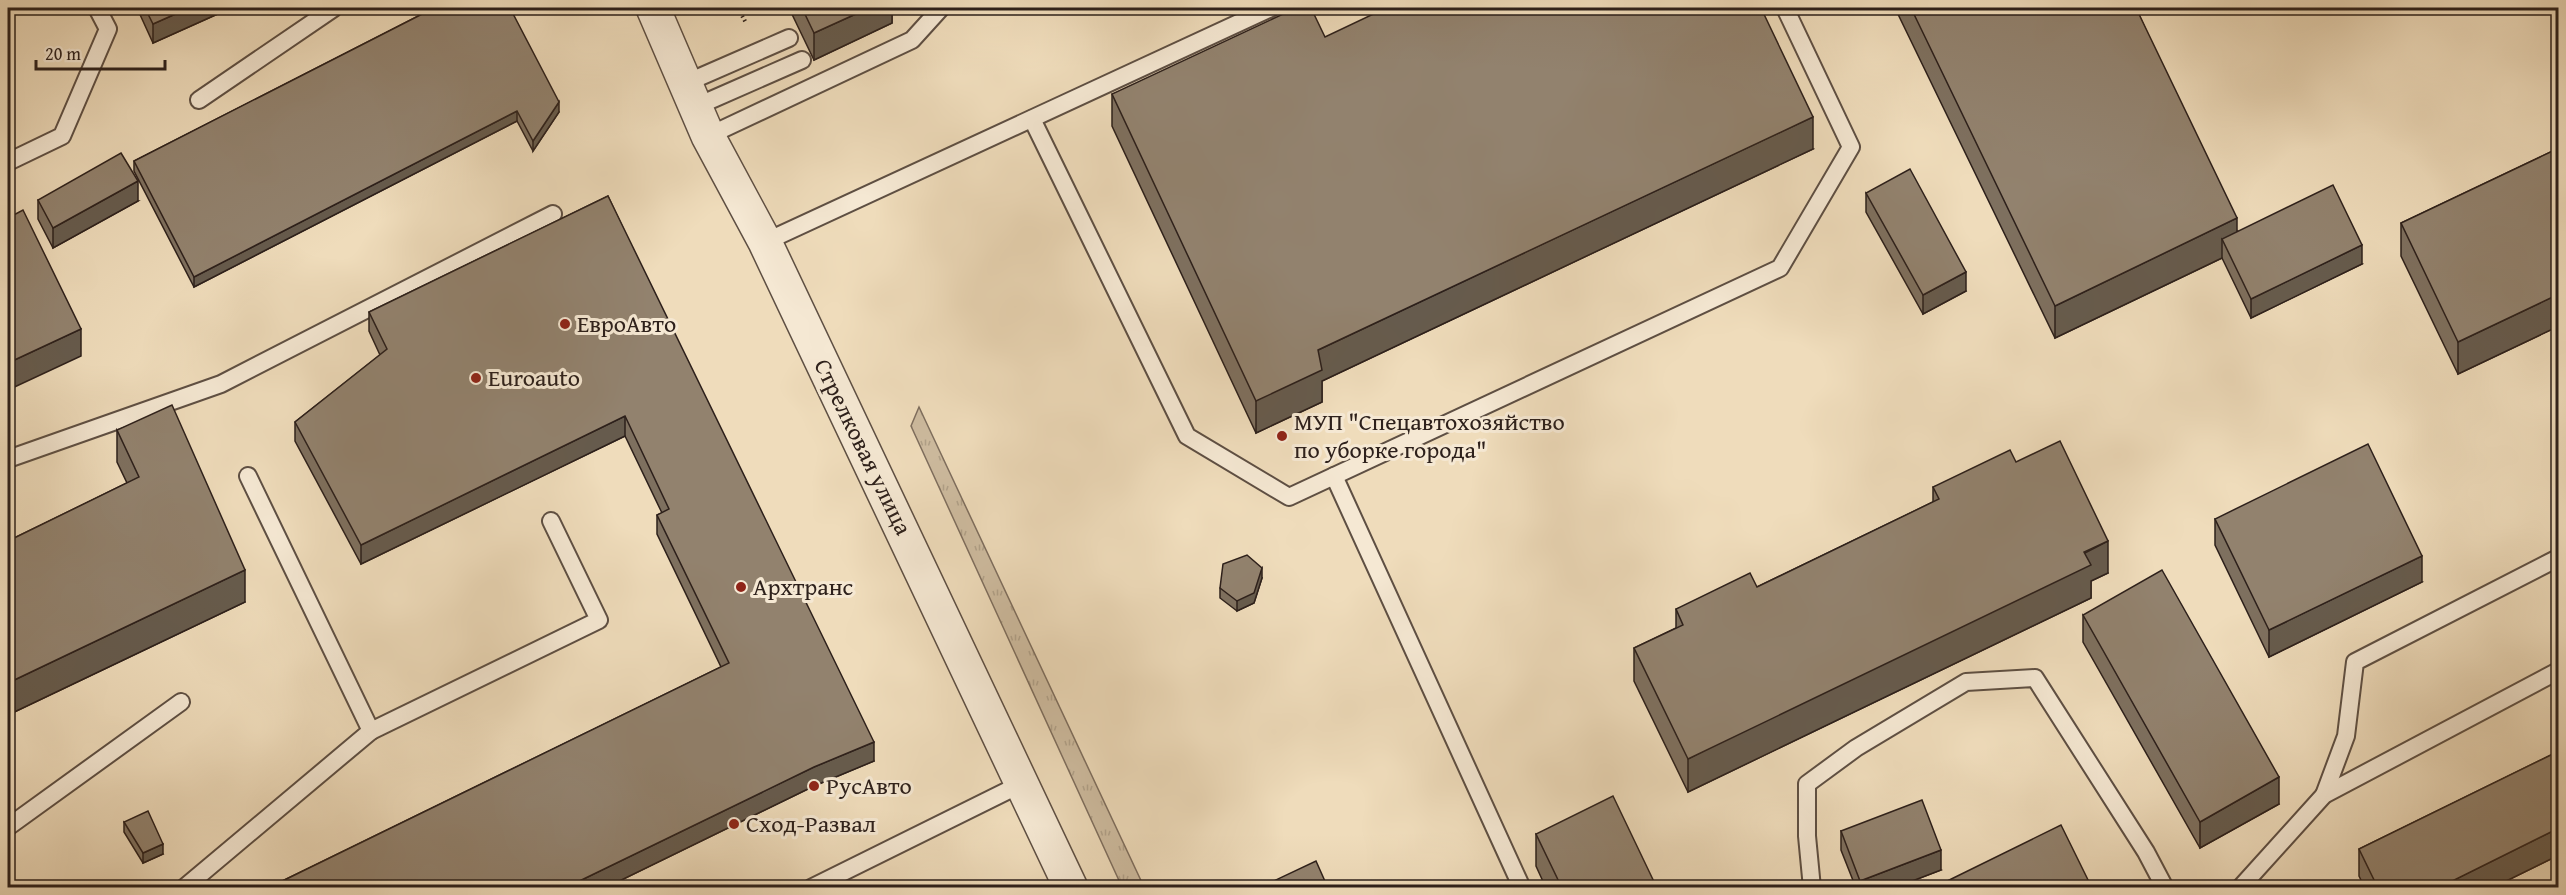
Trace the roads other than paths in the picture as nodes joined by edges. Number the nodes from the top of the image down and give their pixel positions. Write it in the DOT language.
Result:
graph roads {
  1 [pos="98,8"];
  2 [pos="334,8"];
  3 [pos="653,8"];
  4 [pos="941,8"];
  5 [pos="1271,8"];
  6 [pos="1785,8"];
  7 [pos="789,38"];
  8 [pos="802,60"];
  9 [pos="199,100"];
  10 [pos="696,109"];
  11 [pos="1032,118"];
  12 [pos="8,162"];
  13 [pos="553,214"];
  14 [pos="765,242"];
  15 [pos="8,459"];
  16 [pos="248,476"];
  17 [pos="1334,476"];
  18 [pos="551,521"];
  19 [pos="2559,558"];
  20 [pos="2559,671"];
  21 [pos="181,702"];
  22 [pos="371,731"];
  23 [pos="1023,783"];
  24 [pos="2324,795"];
  25 [pos="8,827"];
  26 [pos="183,888"];
  27 [pos="811,888"];
  28 [pos="1071,888"];
  29 [pos="1522,888"];
  30 [pos="1812,888"];
  31 [pos="2164,888"];
  32 [pos="2240,888"];
  1 -- 12 [label="lane"];
  2 -- 9 [label="lane"];
  3 -- 10 [label="street, Стрелковая улица"];
  4 -- 10 [label="lane"];
  5 -- 11 [label="lane"];
  6 -- 17 [label="lane"];
  7 -- 10 [label="lane"];
  8 -- 10 [label="lane"];
  10 -- 14 [label="street, Стрелковая улица"];
  11 -- 14 [label="lane"];
  11 -- 17 [label="lane"];
  13 -- 15 [label="lane"];
  14 -- 23 [label="street, Стрелковая улица"];
  16 -- 22 [label="lane"];
  17 -- 29 [label="lane"];
  18 -- 22 [label="lane"];
  19 -- 24 [label="lane"];
  20 -- 24 [label="lane"];
  21 -- 25 [label="lane"];
  22 -- 26 [label="lane"];
  23 -- 27 [label="lane"];
  23 -- 28 [label="street, Стрелковая улица"];
  24 -- 32 [label="lane"];
  30 -- 31 [label="lane"];
}
